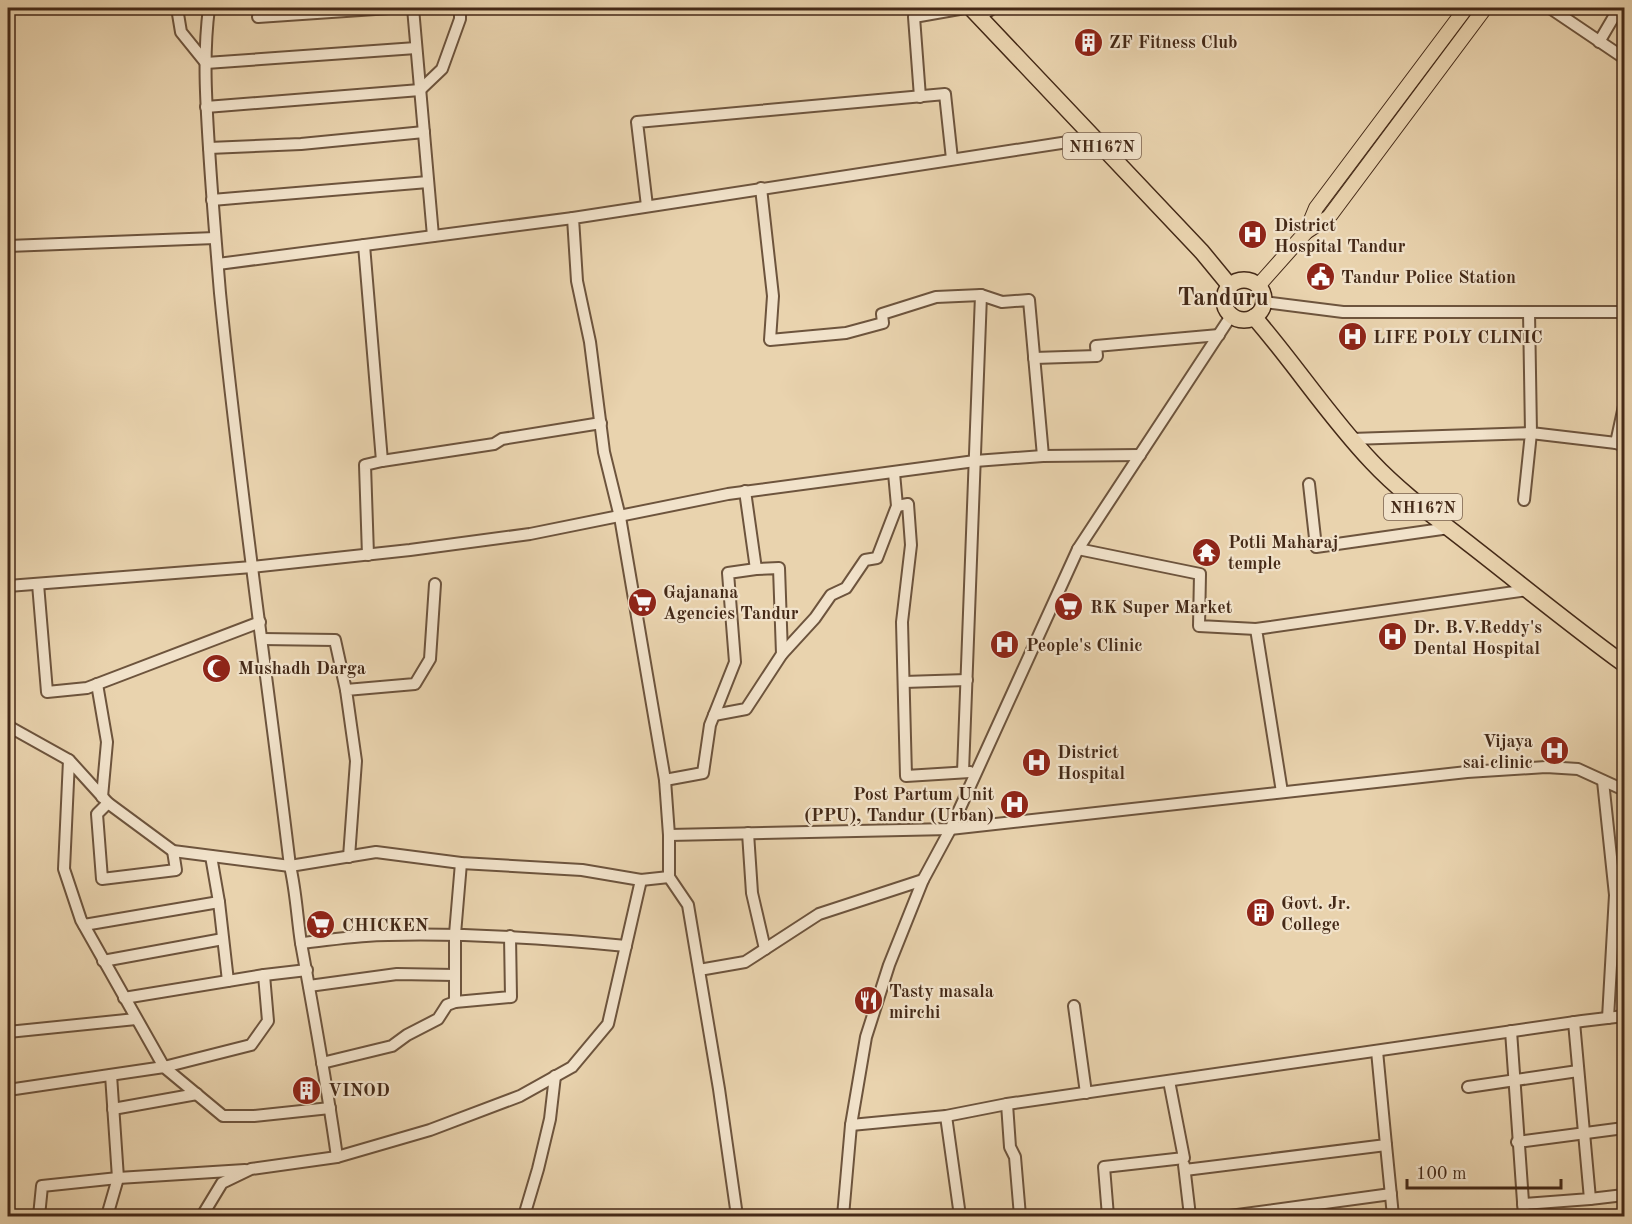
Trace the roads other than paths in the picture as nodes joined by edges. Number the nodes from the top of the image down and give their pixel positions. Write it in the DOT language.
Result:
graph roads {
  1 [pos="177,8"];
  2 [pos="209,8"];
  3 [pos="390,8"];
  4 [pos="413,8"];
  5 [pos="460,8"];
  6 [pos="965,8"];
  7 [pos="993,8"];
  8 [pos="1466,8"];
  9 [pos="1485,8"];
  10 [pos="1550,8"];
  11 [pos="1619,8"];
  12 [pos="976,12"];
  13 [pos="258,17"];
  14 [pos="1599,42"];
  15 [pos="416,48"];
  16 [pos="1624,58"];
  17 [pos="206,63"];
  18 [pos="420,90"];
  19 [pos="920,97"];
  20 [pos="206,107"];
  21 [pos="424,132"];
  22 [pos="1094,138"];
  23 [pos="209,148"];
  24 [pos="952,159"];
  25 [pos="428,182"];
  26 [pos="762,188"];
  27 [pos="212,201"];
  28 [pos="647,206"];
  29 [pos="573,218"];
  30 [pos="1306,231"];
  31 [pos="433,236"];
  32 [pos="215,238"];
  33 [pos="364,245"];
  34 [pos="8,246"];
  35 [pos="218,264"];
  36 [pos="1230,286"];
  37 [pos="1258,286"];
  38 [pos="981,295"];
  39 [pos="1264,302"];
  40 [pos="1529,312"];
  41 [pos="1624,312"];
  42 [pos="1232,316"];
  43 [pos="1254,317"];
  44 [pos="1219,336"];
  45 [pos="1034,358"];
  46 [pos="1624,406"];
  47 [pos="601,423"];
  48 [pos="1531,433"];
  49 [pos="1351,439"];
  50 [pos="1620,445"];
  51 [pos="1140,455"];
  52 [pos="1043,456"];
  53 [pos="382,461"];
  54 [pos="975,461"];
  55 [pos="894,473"];
  56 [pos="1309,484"];
  57 [pos="745,491"];
  58 [pos="1524,500"];
  59 [pos="897,506"];
  60 [pos="620,517"];
  61 [pos="1449,528"];
  62 [pos="1078,549"];
  63 [pos="368,555"];
  64 [pos="252,567"];
  65 [pos="756,569"];
  66 [pos="38,584"];
  67 [pos="435,584"];
  68 [pos="8,586"];
  69 [pos="1528,590"];
  70 [pos="260,622"];
  71 [pos="1256,629"];
  72 [pos="262,639"];
  73 [pos="782,654"];
  74 [pos="1624,664"];
  75 [pos="966,680"];
  76 [pos="904,682"];
  77 [pos="97,684"];
  78 [pos="346,690"];
  79 [pos="714,715"];
  80 [pos="8,726"];
  81 [pos="69,760"];
  82 [pos="976,771"];
  83 [pos="963,772"];
  84 [pos="665,780"];
  85 [pos="1603,781"];
  86 [pos="1624,790"];
  87 [pos="1282,792"];
  88 [pos="105,800"];
  89 [pos="950,829"];
  90 [pos="748,833"];
  91 [pos="669,835"];
  92 [pos="173,851"];
  93 [pos="211,856"];
  94 [pos="349,857"];
  95 [pos="461,863"];
  96 [pos="290,866"];
  97 [pos="669,877"];
  98 [pos="641,880"];
  99 [pos="923,880"];
  100 [pos="1620,894"];
  101 [pos="219,902"];
  102 [pos="84,925"];
  103 [pos="455,934"];
  104 [pos="510,936"];
  105 [pos="223,939"];
  106 [pos="301,943"];
  107 [pos="626,946"];
  108 [pos="765,949"];
  109 [pos="104,961"];
  110 [pos="307,970"];
  111 [pos="699,970"];
  112 [pos="264,975"];
  113 [pos="455,975"];
  114 [pos="228,981"];
  115 [pos="309,986"];
  116 [pos="124,998"];
  117 [pos="455,1002"];
  118 [pos="1074,1006"];
  119 [pos="1624,1016"];
  120 [pos="1608,1018"];
  121 [pos="136,1019"];
  122 [pos="1574,1022"];
  123 [pos="1511,1031"];
  124 [pos="8,1032"];
  125 [pos="1377,1051"];
  126 [pos="322,1063"];
  127 [pos="164,1067"];
  128 [pos="1578,1071"];
  129 [pos="111,1075"];
  130 [pos="555,1077"];
  131 [pos="1514,1079"];
  132 [pos="1169,1081"];
  133 [pos="1468,1087"];
  134 [pos="8,1090"];
  135 [pos="1086,1093"];
  136 [pos="197,1094"];
  137 [pos="1007,1104"];
  138 [pos="330,1108"];
  139 [pos="113,1109"];
  140 [pos="946,1116"];
  141 [pos="851,1125"];
  142 [pos="1624,1128"];
  143 [pos="1584,1134"];
  144 [pos="1517,1142"];
  145 [pos="1386,1145"];
  146 [pos="337,1157"];
  147 [pos="1184,1164"];
  148 [pos="251,1169"];
  149 [pos="118,1178"];
  150 [pos="1391,1194"];
  151 [pos="1624,1195"];
  152 [pos="1590,1199"];
  153 [pos="1523,1204"];
  154 [pos="39,1216"];
  155 [pos="107,1216"];
  156 [pos="201,1216"];
  157 [pos="524,1216"];
  158 [pos="737,1216"];
  159 [pos="843,1216"];
  160 [pos="960,1216"];
  161 [pos="1020,1216"];
  162 [pos="1108,1216"];
  163 [pos="1190,1216"];
  164 [pos="1230,1216"];
  165 [pos="1393,1216"];
  166 [pos="1524,1216"];
  1 -- 17 [label="street"];
  2 -- 17 [label="street"];
  3 -- 13 [label="street"];
  4 -- 15 [label="street"];
  5 -- 18 [label="street"];
  6 -- 19 [label="street"];
  7 -- 12 [label="street"];
  8 -- 30 [label="main road"];
  9 -- 30 [label="main road"];
  10 -- 14 [label="street"];
  11 -- 14 [label="street"];
  12 -- 22 [label="highway, NH167N"];
  14 -- 16 [label="street"];
  15 -- 17 [label="street"];
  15 -- 18 [label="street"];
  17 -- 20 [label="street"];
  18 -- 20 [label="street"];
  18 -- 21 [label="street"];
  19 -- 24 [label="street"];
  19 -- 28 [label="street"];
  20 -- 23 [label="street"];
  21 -- 23 [label="street"];
  21 -- 25 [label="street"];
  22 -- 24 [label="street"];
  22 -- 36 [label="highway, NH167N"];
  23 -- 27 [label="street"];
  24 -- 26 [label="street"];
  25 -- 27 [label="street"];
  25 -- 31 [label="street"];
  26 -- 28 [label="street"];
  26 -- 38 [label="street"];
  27 -- 32 [label="street"];
  28 -- 29 [label="street"];
  29 -- 31 [label="street"];
  29 -- 47 [label="street"];
  30 -- 37 [label="main road"];
  31 -- 33 [label="street"];
  32 -- 34 [label="street"];
  32 -- 35 [label="street"];
  33 -- 35 [label="street"];
  33 -- 53 [label="street"];
  35 -- 64 [label="street"];
  36 -- 37 [label="highway"];
  36 -- 42 [label="highway"];
  37 -- 39 [label="highway"];
  38 -- 45 [label="street"];
  38 -- 54 [label="street"];
  39 -- 40 [label="street"];
  39 -- 43 [label="highway"];
  40 -- 41 [label="street"];
  40 -- 48 [label="street"];
  42 -- 43 [label="highway"];
  42 -- 44 [label="street"];
  43 -- 49 [label="highway, NH167N"];
  44 -- 45 [label="street"];
  44 -- 51 [label="street"];
  45 -- 52 [label="street"];
  46 -- 50 [label="street"];
  47 -- 53 [label="street"];
  47 -- 60 [label="street"];
  48 -- 49 [label="street"];
  48 -- 50 [label="street"];
  48 -- 58 [label="street"];
  49 -- 61 [label="highway, NH167N"];
  51 -- 52 [label="street"];
  51 -- 62 [label="street"];
  52 -- 54 [label="street"];
  53 -- 63 [label="street"];
  54 -- 55 [label="street"];
  54 -- 75 [label="street"];
  55 -- 57 [label="street"];
  55 -- 59 [label="street"];
  56 -- 61 [label="street"];
  57 -- 60 [label="street"];
  57 -- 65 [label="street"];
  59 -- 73 [label="street"];
  59 -- 76 [label="street"];
  60 -- 63 [label="street"];
  60 -- 84 [label="street"];
  61 -- 69 [label="highway, NH167N"];
  62 -- 71 [label="street"];
  62 -- 82 [label="street"];
  63 -- 64 [label="street"];
  64 -- 66 [label="street"];
  64 -- 70 [label="street"];
  65 -- 73 [label="street"];
  65 -- 79 [label="street"];
  66 -- 68 [label="street"];
  66 -- 77 [label="street"];
  67 -- 78 [label="street"];
  69 -- 71 [label="street"];
  69 -- 74 [label="highway, NH167N"];
  70 -- 72 [label="street"];
  70 -- 77 [label="street"];
  71 -- 87 [label="street"];
  72 -- 78 [label="street"];
  72 -- 96 [label="street"];
  73 -- 79 [label="street"];
  75 -- 76 [label="street"];
  75 -- 83 [label="street"];
  76 -- 83 [label="street"];
  77 -- 88 [label="street"];
  78 -- 94 [label="street"];
  79 -- 84 [label="street"];
  80 -- 81 [label="street"];
  81 -- 88 [label="street"];
  81 -- 102 [label="street"];
  82 -- 83 [label="street"];
  82 -- 89 [label="street"];
  84 -- 91 [label="street"];
  85 -- 86 [label="street"];
  85 -- 87 [label="street"];
  85 -- 100 [label="street"];
  87 -- 89 [label="street"];
  88 -- 92 [label="street"];
  88 -- 92 [label="street"];
  89 -- 90 [label="street"];
  89 -- 99 [label="street"];
  90 -- 91 [label="street"];
  90 -- 108 [label="street"];
  91 -- 97 [label="street"];
  92 -- 93 [label="street"];
  93 -- 96 [label="street"];
  93 -- 101 [label="street"];
  94 -- 95 [label="street"];
  94 -- 96 [label="street"];
  95 -- 98 [label="street"];
  95 -- 103 [label="street"];
  96 -- 106 [label="street"];
  97 -- 98 [label="street"];
  97 -- 111 [label="street"];
  98 -- 107 [label="street"];
  99 -- 108 [label="street"];
  99 -- 141 [label="street"];
  100 -- 120 [label="street"];
  101 -- 102 [label="street"];
  101 -- 105 [label="street"];
  102 -- 109 [label="street"];
  103 -- 104 [label="street"];
  103 -- 106 [label="street"];
  103 -- 113 [label="street"];
  104 -- 107 [label="street"];
  104 -- 117 [label="street"];
  105 -- 109 [label="street"];
  105 -- 114 [label="street"];
  106 -- 110 [label="street"];
  107 -- 130 [label="street"];
  108 -- 111 [label="street"];
  109 -- 116 [label="street"];
  110 -- 112 [label="street"];
  110 -- 115 [label="street"];
  111 -- 158 [label="street"];
  112 -- 114 [label="street"];
  112 -- 127 [label="street"];
  113 -- 115 [label="street"];
  113 -- 117 [label="street"];
  114 -- 116 [label="street"];
  115 -- 126 [label="street"];
  116 -- 121 [label="street"];
  117 -- 126 [label="street"];
  118 -- 135 [label="street"];
  119 -- 120 [label="street"];
  120 -- 122 [label="street"];
  121 -- 124 [label="street"];
  121 -- 127 [label="street"];
  122 -- 123 [label="street"];
  122 -- 128 [label="street"];
  123 -- 125 [label="street"];
  123 -- 131 [label="street"];
  125 -- 132 [label="street"];
  125 -- 145 [label="street"];
  126 -- 138 [label="street"];
  127 -- 129 [label="street"];
  127 -- 136 [label="street"];
  128 -- 131 [label="street"];
  128 -- 143 [label="street"];
  129 -- 134 [label="street"];
  129 -- 139 [label="street"];
  130 -- 146 [label="street"];
  130 -- 157 [label="street"];
  131 -- 133 [label="street"];
  131 -- 144 [label="street"];
  132 -- 135 [label="street"];
  132 -- 147 [label="street"];
  135 -- 137 [label="street"];
  136 -- 138 [label="street"];
  136 -- 139 [label="street"];
  137 -- 140 [label="street"];
  137 -- 161 [label="street"];
  138 -- 146 [label="street"];
  139 -- 149 [label="street"];
  140 -- 141 [label="street"];
  140 -- 160 [label="street"];
  141 -- 159 [label="street"];
  142 -- 143 [label="street"];
  143 -- 144 [label="street"];
  143 -- 152 [label="street"];
  144 -- 153 [label="street"];
  145 -- 147 [label="street"];
  145 -- 150 [label="street"];
  146 -- 148 [label="street"];
  147 -- 162 [label="street"];
  147 -- 163 [label="street"];
  148 -- 149 [label="street"];
  148 -- 156 [label="street"];
  149 -- 154 [label="street"];
  149 -- 155 [label="street"];
  150 -- 164 [label="street"];
  150 -- 165 [label="street"];
  151 -- 152 [label="street"];
  152 -- 153 [label="street"];
  153 -- 166 [label="street"];
}
